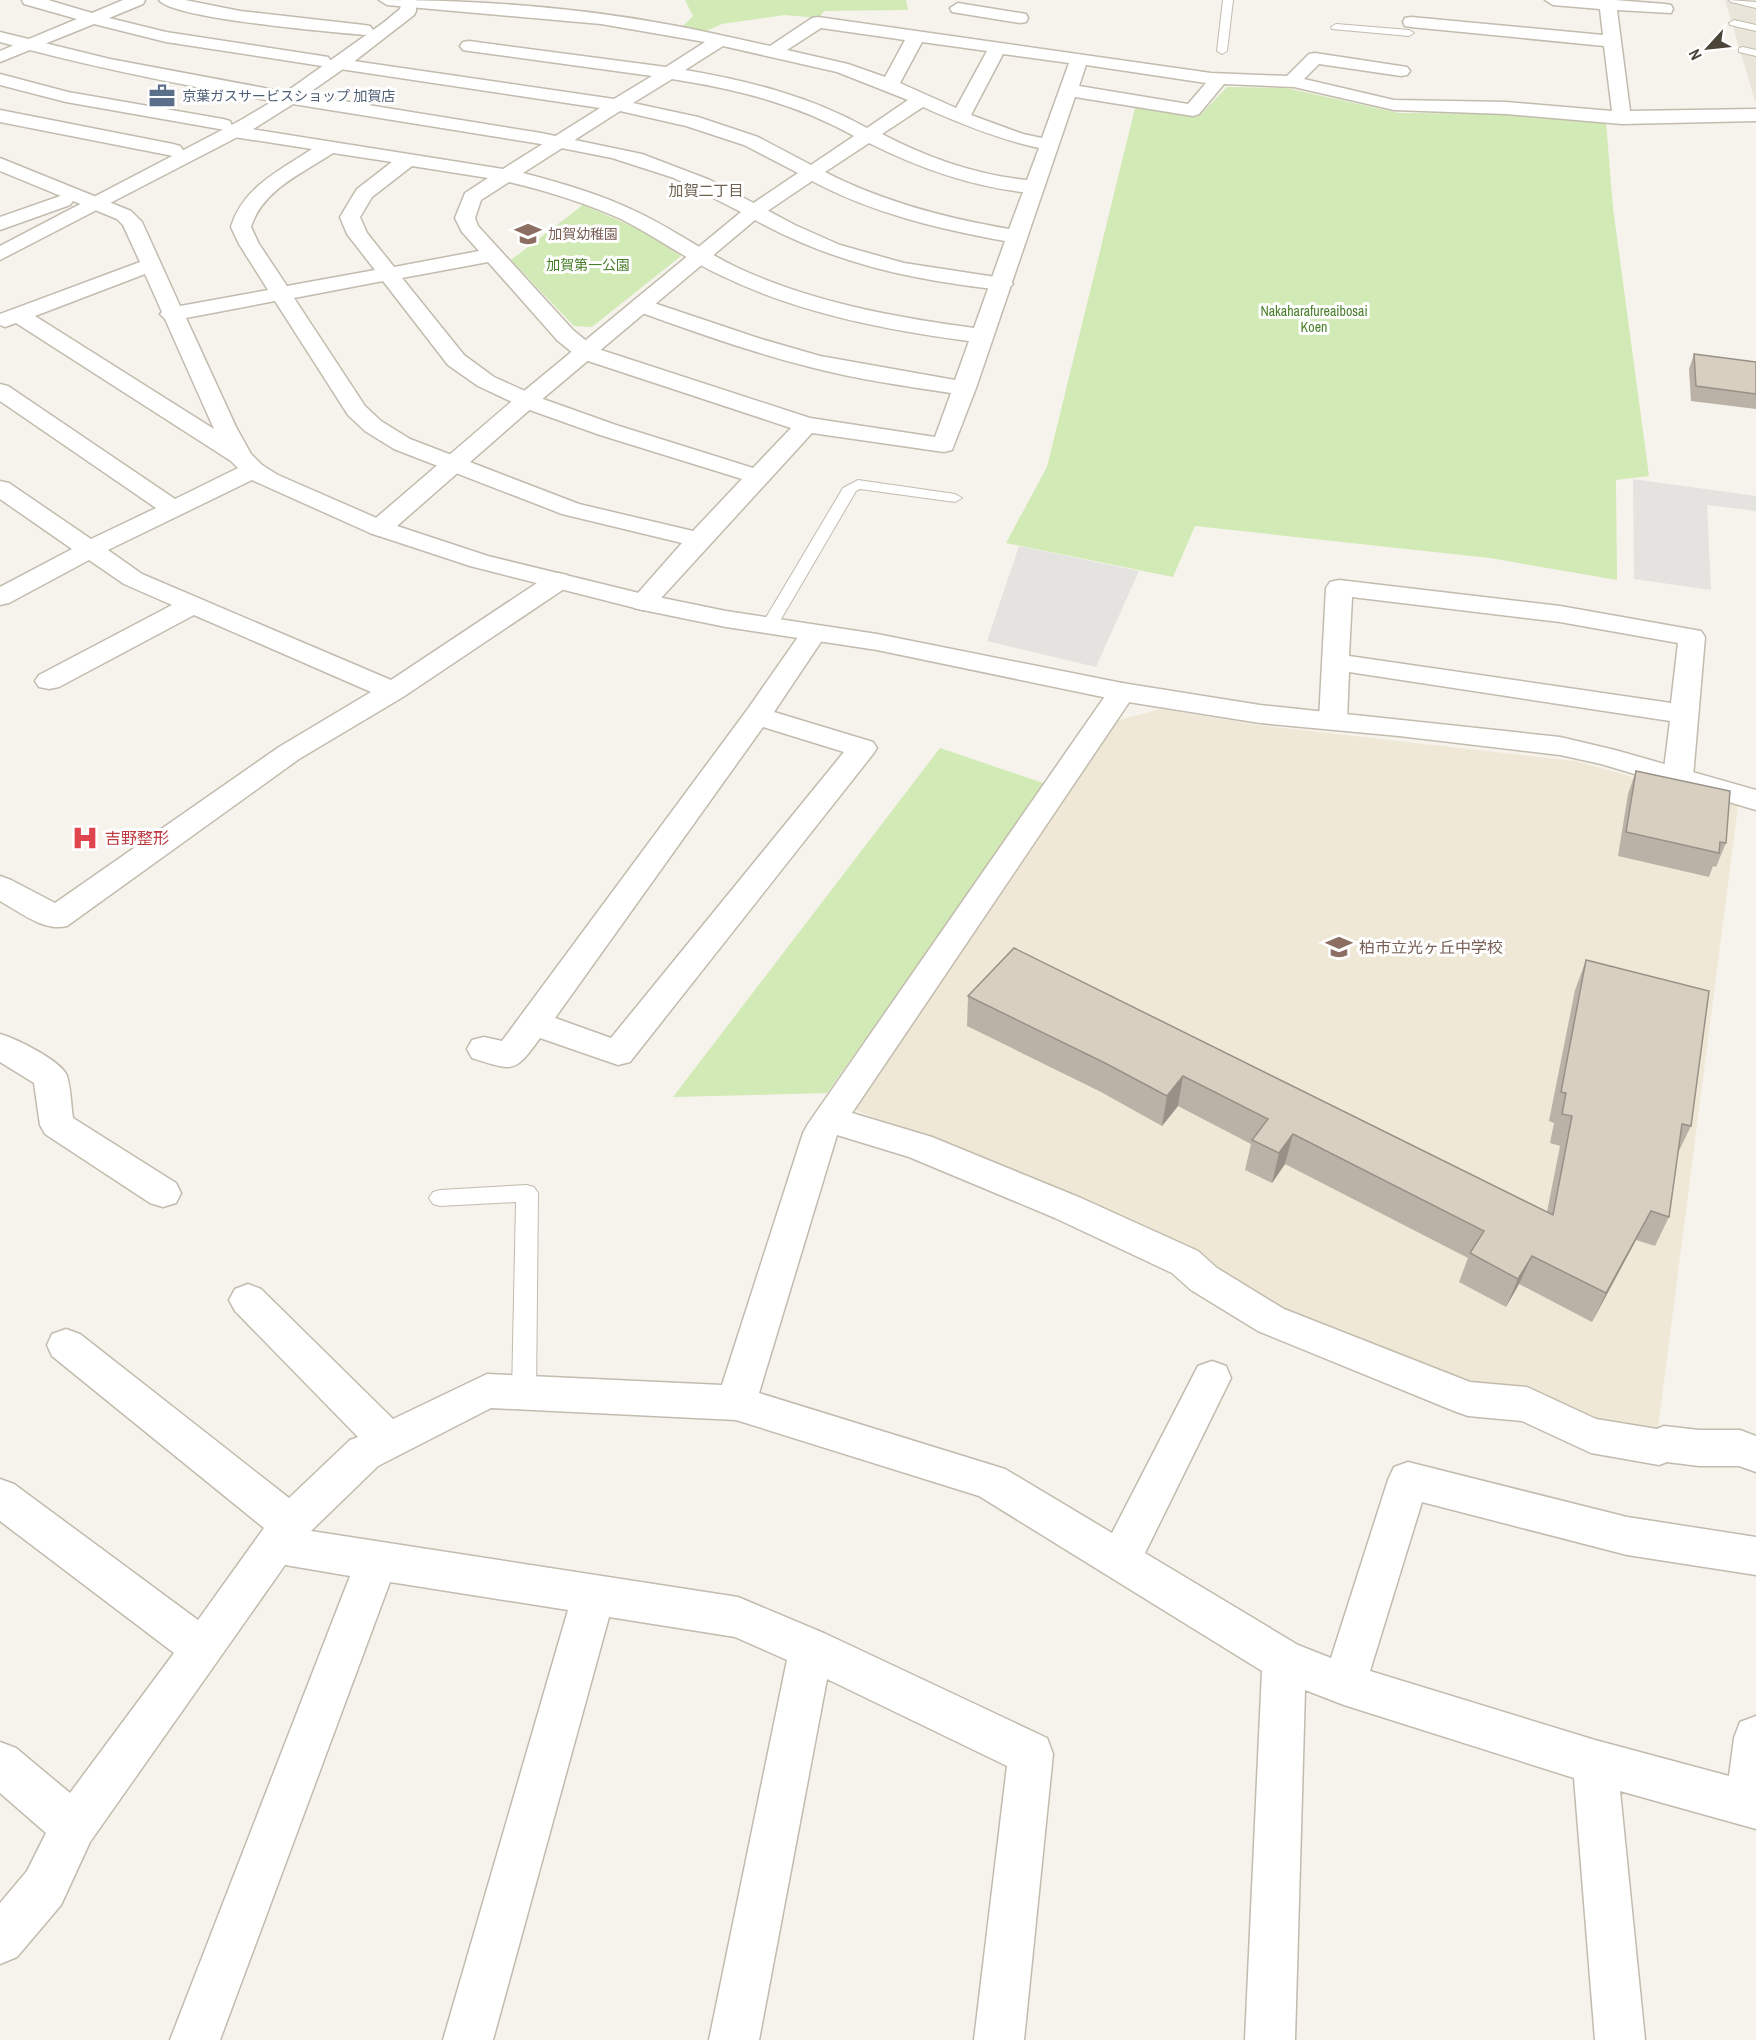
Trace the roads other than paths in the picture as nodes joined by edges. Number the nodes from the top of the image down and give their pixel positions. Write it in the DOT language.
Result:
graph roads {
  1 [pos="30,0"];
  2 [pos="137,0"];
  3 [pos="167,0"];
  4 [pos="387,0"];
  5 [pos="1020,0"];
  6 [pos="1227,0"];
  7 [pos="1413,0"];
  8 [pos="1553,0"];
  9 [pos="1734,0"];
  10 [pos="410,1"];
  11 [pos="1607,2"];
  12 [pos="1756,5"];
  13 [pos="560,8"];
  14 [pos="958,8"];
  15 [pos="1665,9"];
  16 [pos="515,12"];
  17 [pos="92,18"];
  18 [pos="1020,18"];
  19 [pos="1734,23"];
  20 [pos="1336,27"];
  21 [pos="1410,28"];
  22 [pos="1756,28"];
  23 [pos="364,30"];
  24 [pos="916,36"];
  25 [pos="0,37"];
  26 [pos="719,41"];
  27 [pos="1611,41"];
  28 [pos="28,45"];
  29 [pos="468,46"];
  30 [pos="1002,48"];
  31 [pos="1743,50"];
  32 [pos="1222,51"];
  33 [pos="773,52"];
  34 [pos="1756,53"];
  35 [pos="0,57"];
  36 [pos="1079,60"];
  37 [pos="331,63"];
  38 [pos="1401,71"];
  39 [pos="666,72"];
  40 [pos="425,77"];
  41 [pos="0,79"];
  42 [pos="1219,79"];
  43 [pos="1291,82"];
  44 [pos="890,85"];
  45 [pos="1068,90"];
  46 [pos="282,96"];
  47 [pos="922,99"];
  48 [pos="616,105"];
  49 [pos="1394,105"];
  50 [pos="0,116"];
  51 [pos="1756,116"];
  52 [pos="961,117"];
  53 [pos="1622,118"];
  54 [pos="228,128"];
  55 [pos="867,135"];
  56 [pos="558,141"];
  57 [pos="1049,145"];
  58 [pos="328,147"];
  59 [pos="173,150"];
  60 [pos="407,160"];
  61 [pos="0,164"];
  62 [pos="813,171"];
  63 [pos="505,175"];
  64 [pos="1035,187"];
  65 [pos="86,200"];
  66 [pos="753,212"];
  67 [pos="0,224"];
  68 [pos="1017,237"];
  69 [pos="0,254"];
  70 [pos="493,255"];
  71 [pos="700,257"];
  72 [pos="151,265"];
  73 [pos="390,275"];
  74 [pos="1002,284"];
  75 [pos="280,294"];
  76 [pos="642,305"];
  77 [pos="171,314"];
  78 [pos="9,318"];
  79 [pos="983,336"];
  80 [pos="587,353"];
  81 [pos="965,388"];
  82 [pos="0,391"];
  83 [pos="526,401"];
  84 [pos="806,425"];
  85 [pos="247,464"];
  86 [pos="454,464"];
  87 [pos="757,476"];
  88 [pos="955,498"];
  89 [pos="6,500"];
  90 [pos="172,508"];
  91 [pos="379,528"];
  92 [pos="699,540"];
  93 [pos="89,550"];
  94 [pos="558,582"];
  95 [pos="0,597"];
  96 [pos="643,602"];
  97 [pos="193,605"];
  98 [pos="769,626"];
  99 [pos="814,633"];
  100 [pos="1335,662"];
  101 [pos="49,681"];
  102 [pos="393,691"];
  103 [pos="1122,692"];
  104 [pos="1684,714"];
  105 [pos="757,716"];
  106 [pos="1333,720"];
  107 [pos="1678,777"];
  108 [pos="1756,800"];
  109 [pos="0,887"];
  110 [pos="534,1023"];
  111 [pos="0,1046"];
  112 [pos="484,1049"];
  113 [pos="828,1119"];
  114 [pos="163,1193"];
  115 [pos="440,1198"];
  116 [pos="248,1300"];
  117 [pos="66,1345"];
  118 [pos="1212,1378"];
  119 [pos="524,1393"];
  120 [pos="736,1403"];
  121 [pos="388,1441"];
  122 [pos="1756,1454"];
  123 [pos="0,1497"];
  124 [pos="283,1534"];
  125 [pos="1756,1556"];
  126 [pos="1120,1560"];
  127 [pos="377,1561"];
  128 [pos="594,1595"];
  129 [pos="203,1649"];
  130 [pos="811,1649"];
  131 [pos="1284,1661"];
  132 [pos="1344,1684"];
  133 [pos="1756,1738"];
  134 [pos="1595,1762"];
  135 [pos="0,1764"];
  136 [pos="1753,1804"];
  137 [pos="74,1826"];
  138 [pos="0,1940"];
  139 [pos="195,2040"];
  140 [pos="468,2040"];
  141 [pos="734,2040"];
  142 [pos="999,2040"];
  143 [pos="1270,2040"];
  144 [pos="1620,2040"];
  1 -- 17 [label="street"];
  2 -- 17 [label="street"];
  3 -- 23 [label="street"];
  4 -- 10 [label="street"];
  5 -- 18 [label="street"];
  6 -- 32 [label="lane"];
  7 -- 21 [label="street"];
  8 -- 11 [label="street"];
  9 -- 12 [label="lane"];
  10 -- 16 [label="street"];
  10 -- 23 [label="street"];
  10 -- 37 [label="street"];
  11 -- 15 [label="street"];
  11 -- 27 [label="street"];
  13 -- 16 [label="street"];
  13 -- 26 [label="street"];
  14 -- 18 [label="street"];
  16 -- 29 [label="street"];
  17 -- 28 [label="street"];
  17 -- 37 [label="street"];
  18 -- 30 [label="street"];
  19 -- 22 [label="lane"];
  20 -- 21 [label="lane"];
  21 -- 27 [label="street"];
  21 -- 38 [label="street"];
  23 -- 37 [label="street"];
  24 -- 30 [label="street"];
  24 -- 33 [label="street"];
  24 -- 44 [label="street"];
  25 -- 28 [label="street"];
  26 -- 33 [label="street"];
  26 -- 39 [label="street"];
  27 -- 53 [label="street"];
  28 -- 35 [label="street"];
  28 -- 46 [label="street"];
  29 -- 39 [label="street"];
  29 -- 40 [label="street"];
  30 -- 36 [label="street"];
  30 -- 52 [label="street"];
  31 -- 34 [label="lane"];
  33 -- 44 [label="street"];
  36 -- 42 [label="street"];
  36 -- 45 [label="street"];
  37 -- 40 [label="street"];
  37 -- 46 [label="street"];
  38 -- 43 [label="street"];
  38 -- 49 [label="street"];
  39 -- 48 [label="street"];
  39 -- 55 [label="street"];
  40 -- 48 [label="street"];
  41 -- 54 [label="street"];
  42 -- 43 [label="street"];
  42 -- 45 [label="street"];
  43 -- 49 [label="street"];
  44 -- 47 [label="street"];
  45 -- 57 [label="street"];
  46 -- 54 [label="street"];
  46 -- 56 [label="street"];
  47 -- 52 [label="street"];
  47 -- 55 [label="street"];
  48 -- 56 [label="street"];
  48 -- 62 [label="street"];
  49 -- 53 [label="street"];
  50 -- 59 [label="street"];
  51 -- 53 [label="street"];
  52 -- 57 [label="street"];
  54 -- 58 [label="street"];
  54 -- 59 [label="street"];
  54 -- 65 [label="street"];
  55 -- 62 [label="street"];
  55 -- 64 [label="street"];
  56 -- 63 [label="street"];
  56 -- 66 [label="street"];
  57 -- 64 [label="street"];
  58 -- 60 [label="street"];
  58 -- 75 [label="street"];
  59 -- 65 [label="street"];
  60 -- 63 [label="street"];
  60 -- 73 [label="street"];
  61 -- 65 [label="street"];
  62 -- 66 [label="street"];
  62 -- 68 [label="street"];
  63 -- 70 [label="street"];
  63 -- 71 [label="street"];
  64 -- 68 [label="street"];
  65 -- 67 [label="street"];
  65 -- 69 [label="street"];
  65 -- 72 [label="street"];
  66 -- 71 [label="street"];
  66 -- 74 [label="street"];
  68 -- 74 [label="street"];
  70 -- 73 [label="street"];
  70 -- 80 [label="street"];
  71 -- 76 [label="street"];
  71 -- 79 [label="street"];
  72 -- 77 [label="street"];
  72 -- 78 [label="street"];
  73 -- 75 [label="street"];
  73 -- 83 [label="street"];
  74 -- 79 [label="street"];
  75 -- 77 [label="street"];
  75 -- 86 [label="street"];
  76 -- 80 [label="street"];
  76 -- 81 [label="street"];
  77 -- 85 [label="street"];
  78 -- 85 [label="street"];
  79 -- 81 [label="street"];
  80 -- 83 [label="street"];
  80 -- 84 [label="street"];
  81 -- 84 [label="street"];
  82 -- 90 [label="street"];
  83 -- 86 [label="street"];
  83 -- 87 [label="street"];
  84 -- 87 [label="street"];
  85 -- 90 [label="street"];
  85 -- 91 [label="street"];
  86 -- 91 [label="street"];
  86 -- 92 [label="street"];
  87 -- 92 [label="street"];
  88 -- 98 [label="lane"];
  89 -- 93 [label="street"];
  90 -- 93 [label="street"];
  91 -- 94 [label="street"];
  92 -- 96 [label="street"];
  93 -- 95 [label="street"];
  93 -- 97 [label="street"];
  94 -- 96 [label="street"];
  94 -- 102 [label="street"];
  96 -- 98 [label="street"];
  97 -- 101 [label="street"];
  97 -- 102 [label="street"];
  98 -- 99 [label="street"];
  99 -- 103 [label="street"];
  99 -- 105 [label="street"];
  100 -- 104 [label="street"];
  100 -- 104 [label="street"];
  100 -- 106 [label="street"];
  102 -- 109 [label="street"];
  103 -- 106 [label="street"];
  103 -- 113 [label="street"];
  104 -- 107 [label="street"];
  105 -- 110 [label="street"];
  105 -- 110 [label="street"];
  106 -- 107 [label="street"];
  107 -- 108 [label="street"];
  110 -- 112 [label="street"];
  111 -- 114 [label="street"];
  113 -- 120 [label="street"];
  113 -- 122 [label="street"];
  115 -- 119 [label="lane"];
  116 -- 121 [label="street"];
  117 -- 124 [label="street"];
  118 -- 126 [label="street"];
  119 -- 120 [label="street"];
  119 -- 121 [label="street"];
  120 -- 126 [label="street"];
  121 -- 124 [label="street"];
  123 -- 129 [label="street"];
  124 -- 127 [label="street"];
  124 -- 129 [label="street"];
  125 -- 132 [label="street"];
  126 -- 131 [label="street"];
  127 -- 128 [label="street"];
  127 -- 139 [label="street"];
  128 -- 130 [label="street"];
  128 -- 140 [label="street"];
  129 -- 137 [label="street"];
  130 -- 141 [label="street"];
  130 -- 142 [label="street"];
  131 -- 132 [label="street"];
  131 -- 143 [label="street"];
  132 -- 134 [label="street"];
  133 -- 136 [label="street"];
  134 -- 136 [label="street"];
  134 -- 144 [label="street"];
  135 -- 137 [label="street"];
  137 -- 138 [label="street"];
}
